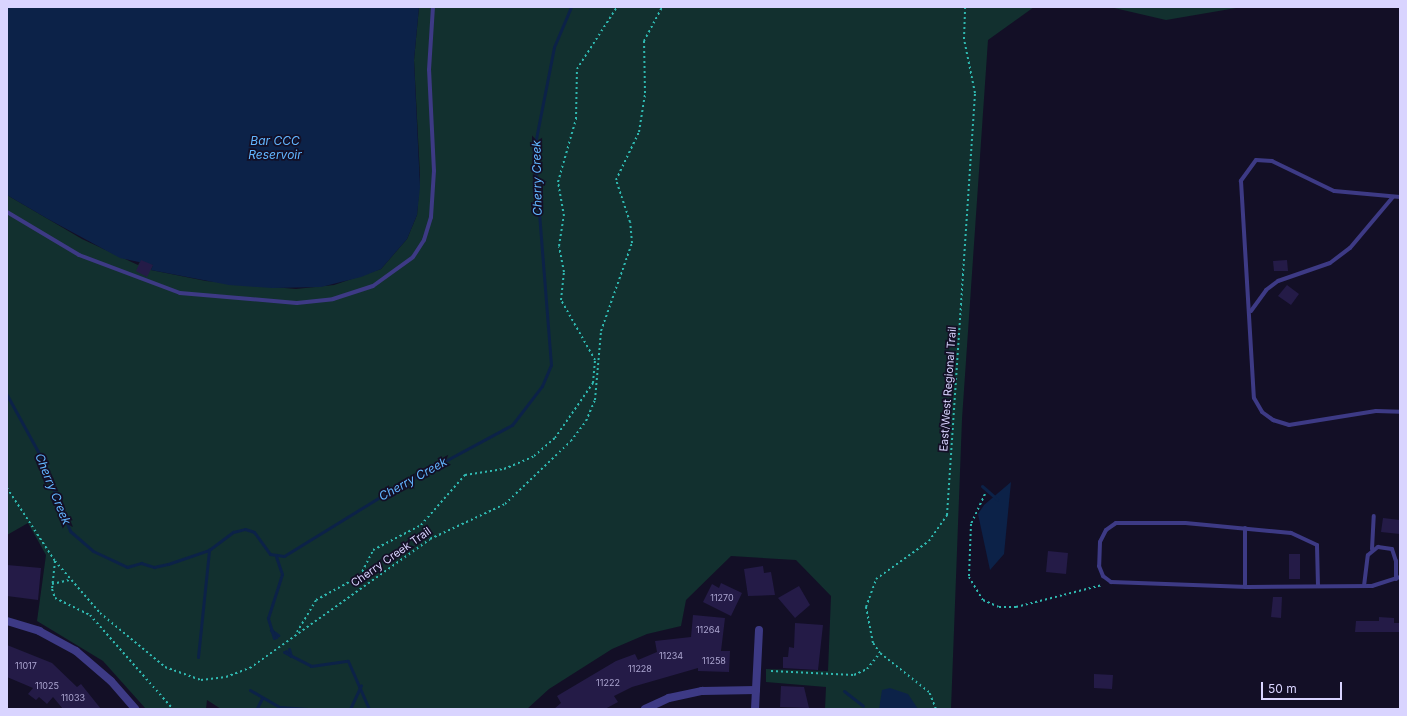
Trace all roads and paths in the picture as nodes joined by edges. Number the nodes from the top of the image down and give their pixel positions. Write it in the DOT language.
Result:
graph roads {
  1 [pos="433,7"];
  2 [pos="617,7"];
  3 [pos="662,7"];
  4 [pos="965,7"];
  5 [pos="1393,197"];
  6 [pos="1400,197"];
  7 [pos="7,212"];
  8 [pos="1250,312"];
  9 [pos="1400,412"];
  10 [pos="7,488"];
  11 [pos="984,494"];
  12 [pos="1374,516"];
  13 [pos="1245,528"];
  14 [pos="1372,549"];
  15 [pos="55,561"];
  16 [pos="1398,578"];
  17 [pos="70,580"];
  18 [pos="1111,582"];
  19 [pos="52,584"];
  20 [pos="1318,586"];
  21 [pos="1364,586"];
  22 [pos="1245,587"];
  23 [pos="7,621"];
  24 [pos="759,630"];
  25 [pos="297,633"];
  26 [pos="880,653"];
  27 [pos="772,671"];
  28 [pos="756,690"];
  29 [pos="135,709"];
  30 [pos="173,709"];
  31 [pos="645,709"];
  32 [pos="755,709"];
  33 [pos="936,709"];
  1 -- 7 [label="lane"];
  2 -- 25 [label="path"];
  3 -- 25 [label="path, Cherry Creek Trail"];
  4 -- 26 [label="path, East/West Regional Trail"];
  5 -- 6 [label="lane"];
  5 -- 8 [label="lane"];
  5 -- 8 [label="lane"];
  8 -- 9 [label="lane"];
  10 -- 15 [label="path, Cherry Creek Trail"];
  11 -- 18 [label="path"];
  12 -- 14 [label="lane"];
  13 -- 18 [label="lane"];
  13 -- 20 [label="lane"];
  13 -- 22 [label="lane"];
  14 -- 16 [label="lane"];
  14 -- 21 [label="lane"];
  15 -- 17 [label="path, Cherry Creek Trail"];
  15 -- 19 [label="path"];
  16 -- 21 [label="lane"];
  17 -- 19 [label="path"];
  17 -- 25 [label="path, Cherry Creek Trail"];
  18 -- 22 [label="lane"];
  19 -- 30 [label="path"];
  20 -- 21 [label="lane"];
  20 -- 22 [label="lane"];
  23 -- 29 [label="street"];
  24 -- 28 [label="street"];
  26 -- 27 [label="path"];
  26 -- 33 [label="path, East/West Regional Trail"];
  28 -- 31 [label="street"];
  28 -- 32 [label="street"];
}
